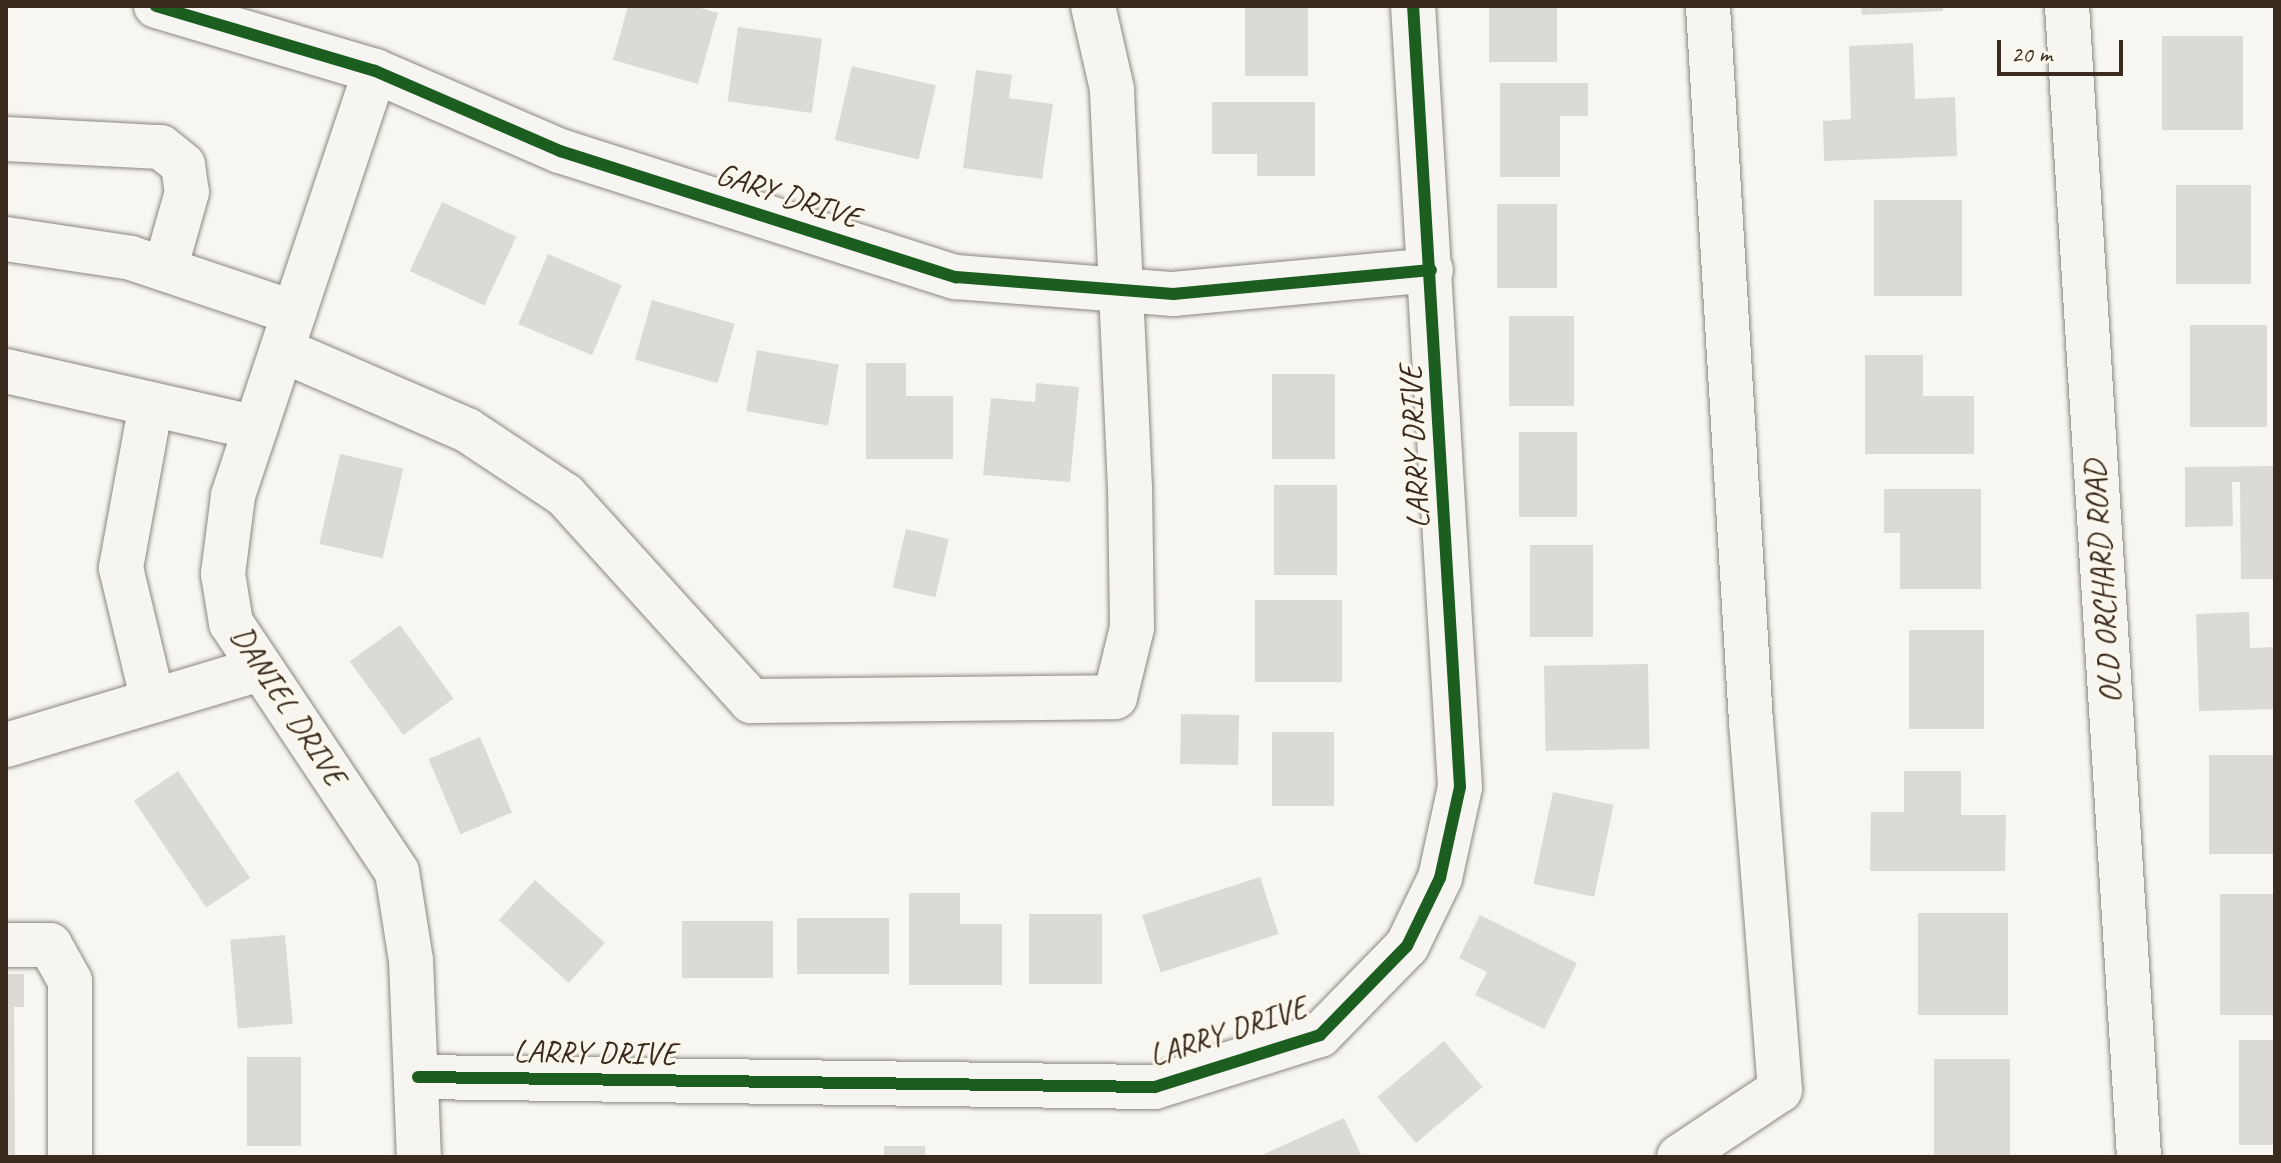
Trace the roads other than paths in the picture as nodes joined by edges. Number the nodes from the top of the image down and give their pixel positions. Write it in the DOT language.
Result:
graph roads {
  1 [pos="156,6"];
  2 [pos="1093,6"];
  3 [pos="1413,6"];
  4 [pos="1708,6"];
  5 [pos="2067,6"];
  6 [pos="375,71"];
  7 [pos="6,139"];
  8 [pos="6,239"];
  9 [pos="165,269"];
  10 [pos="1431,270"];
  11 [pos="1123,290"];
  12 [pos="288,332"];
  13 [pos="6,371"];
  14 [pos="151,404"];
  15 [pos="256,428"];
  16 [pos="259,669"];
  17 [pos="153,701"];
  18 [pos="6,745"];
  19 [pos="6,945"];
  20 [pos="418,1077"];
  21 [pos="70,1157"];
  22 [pos="419,1157"];
  23 [pos="1679,1157"];
  24 [pos="2139,1157"];
  1 -- 6 [label="street, GARY DRIVE"];
  2 -- 11 [label="street"];
  3 -- 10 [label="street, LARRY DRIVE"];
  4 -- 23 [label="street"];
  5 -- 24 [label="street, OLD ORCHARD ROAD"];
  6 -- 11 [label="street, GARY DRIVE"];
  6 -- 12 [label="street, DANIEL DRIVE"];
  7 -- 9 [label="street"];
  8 -- 9 [label="street"];
  9 -- 12 [label="street"];
  10 -- 11 [label="street, GARY DRIVE"];
  10 -- 20 [label="street, LARRY DRIVE"];
  11 -- 12 [label="street"];
  12 -- 15 [label="street, DANIEL DRIVE"];
  13 -- 14 [label="street"];
  14 -- 15 [label="street"];
  14 -- 17 [label="street"];
  15 -- 16 [label="street, DANIEL DRIVE"];
  16 -- 17 [label="street"];
  16 -- 20 [label="street, DANIEL DRIVE"];
  17 -- 18 [label="street"];
  19 -- 21 [label="street"];
  20 -- 22 [label="street, DANIEL DRIVE"];
}
